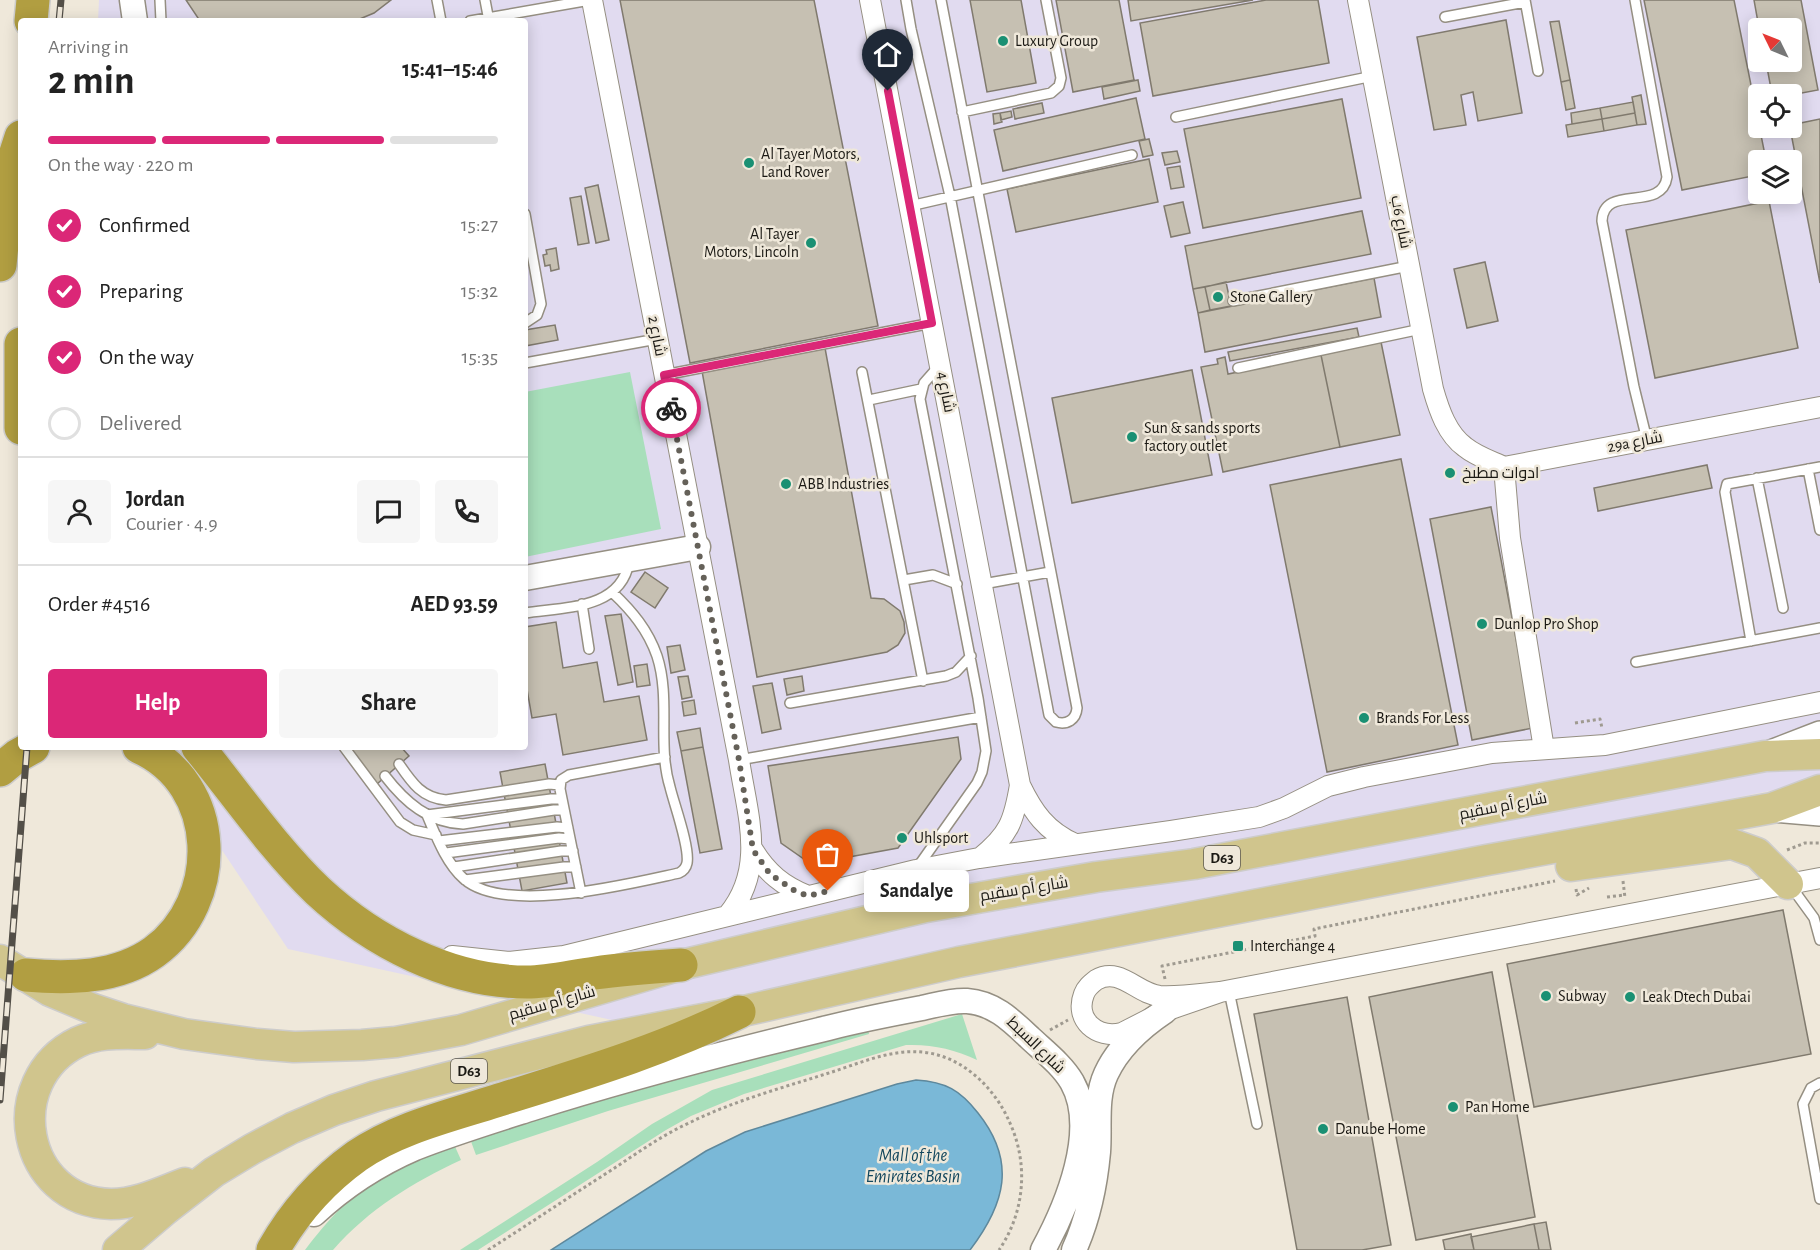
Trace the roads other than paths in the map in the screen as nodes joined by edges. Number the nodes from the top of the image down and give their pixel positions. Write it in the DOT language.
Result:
graph roads {
  1 [pos="33,0"];
  2 [pos="132,0"];
  3 [pos="160,0"];
  4 [pos="438,0"];
  5 [pos="485,0"];
  6 [pos="591,0"];
  7 [pos="870,0"];
  8 [pos="906,0"];
  9 [pos="941,0"];
  10 [pos="1046,0"];
  11 [pos="1358,0"];
  12 [pos="1635,0"];
  13 [pos="1525,1"];
  14 [pos="1445,16"];
  15 [pos="31,18"];
  16 [pos="135,18"];
  17 [pos="161,18"];
  18 [pos="441,18"];
  19 [pos="488,18"];
  20 [pos="493,18"];
  21 [pos="1538,70"];
  22 [pos="1373,76"];
  23 [pos="962,112"];
  24 [pos="1176,117"];
  25 [pos="18,146"];
  26 [pos="1132,155"];
  27 [pos="977,190"];
  28 [pos="950,196"];
  29 [pos="910,206"];
  30 [pos="528,231"];
  31 [pos="0,265"];
  32 [pos="1409,266"];
  33 [pos="1233,301"];
  34 [pos="528,321"];
  35 [pos="932,323"];
  36 [pos="1421,329"];
  37 [pos="657,339"];
  38 [pos="528,362"];
  39 [pos="941,364"];
  40 [pos="1238,368"];
  41 [pos="862,372"];
  42 [pos="664,375"];
  43 [pos="921,389"];
  44 [pos="869,400"];
  45 [pos="1820,407"];
  46 [pos="1647,440"];
  47 [pos="1504,467"];
  48 [pos="1820,467"];
  49 [pos="1808,469"];
  50 [pos="1757,478"];
  51 [pos="1820,530"];
  52 [pos="698,547"];
  53 [pos="630,559"];
  54 [pos="1050,572"];
  55 [pos="1024,576"];
  56 [pos="528,577"];
  57 [pos="904,580"];
  58 [pos="957,584"];
  59 [pos="983,584"];
  60 [pos="613,593"];
  61 [pos="582,604"];
  62 [pos="1784,608"];
  63 [pos="528,613"];
  64 [pos="1820,628"];
  65 [pos="1751,641"];
  66 [pos="589,649"];
  67 [pos="971,656"];
  68 [pos="1636,662"];
  69 [pos="923,681"];
  70 [pos="991,696"];
  71 [pos="1820,702"];
  72 [pos="790,703"];
  73 [pos="981,717"];
  74 [pos="1820,735"];
  75 [pos="1544,749"];
  76 [pos="28,750"];
  77 [pos="144,750"];
  78 [pos="200,750"];
  79 [pos="346,750"];
  80 [pos="1820,754"];
  81 [pos="1765,756"];
  82 [pos="665,757"];
  83 [pos="739,760"];
  84 [pos="399,764"];
  85 [pos="0,770"];
  86 [pos="385,776"];
  87 [pos="560,784"];
  88 [pos="1020,785"];
  89 [pos="1820,790"];
  90 [pos="562,800"];
  91 [pos="1772,808"];
  92 [pos="564,810"];
  93 [pos="1820,812"];
  94 [pos="427,815"];
  95 [pos="568,828"];
  96 [pos="437,838"];
  97 [pos="570,839"];
  98 [pos="1075,844"];
  99 [pos="753,850"];
  100 [pos="573,851"];
  101 [pos="446,853"];
  102 [pos="979,858"];
  103 [pos="1487,860"];
  104 [pos="454,867"];
  105 [pos="576,867"];
  106 [pos="916,870"];
  107 [pos="1820,878"];
  108 [pos="465,880"];
  109 [pos="1788,884"];
  110 [pos="581,893"];
  111 [pos="808,896"];
  112 [pos="728,915"];
  113 [pos="385,940"];
  114 [pos="1820,940"];
  115 [pos="681,965"];
  116 [pos="13,967"];
  117 [pos="1225,992"];
  118 [pos="1165,1011"];
  119 [pos="739,1012"];
  120 [pos="184,1034"];
  121 [pos="1820,1083"];
  122 [pos="1257,1124"];
  123 [pos="214,1172"];
  124 [pos="1820,1199"];
  125 [pos="118,1250"];
  126 [pos="274,1250"];
  127 [pos="1043,1250"];
  128 [pos="1074,1250"];
  1 -- 15 [label="highway"];
  2 -- 16 [label="street"];
  3 -- 17 [label="lane"];
  4 -- 18 [label="lane"];
  5 -- 19 [label="lane"];
  6 -- 20 [label="lane"];
  6 -- 37 [label="street, شارع 2"];
  7 -- 29 [label="street, شارع 4"];
  8 -- 28 [label="lane"];
  9 -- 23 [label="lane"];
  10 -- 23 [label="lane"];
  11 -- 22 [label="street, شارع 6ب"];
  12 -- 46 [label="lane"];
  13 -- 14 [label="lane"];
  13 -- 21 [label="lane"];
  22 -- 24 [label="lane"];
  22 -- 32 [label="street, شارع 6ب"];
  23 -- 27 [label="lane"];
  25 -- 31 [label="highway"];
  26 -- 27 [label="lane"];
  27 -- 28 [label="lane"];
  27 -- 54 [label="lane"];
  28 -- 29 [label="lane"];
  28 -- 55 [label="lane"];
  29 -- 35 [label="street, شارع 4"];
  30 -- 34 [label="lane"];
  32 -- 33 [label="lane"];
  32 -- 36 [label="street, شارع 6ب"];
  35 -- 39 [label="street, شارع 4"];
  35 -- 42 [label="lane"];
  36 -- 40 [label="lane"];
  36 -- 47 [label="street, شارع 6ب"];
  37 -- 38 [label="lane"];
  37 -- 42 [label="street, شارع 2"];
  39 -- 43 [label="lane"];
  39 -- 59 [label="street, شارع 4"];
  41 -- 44 [label="lane"];
  42 -- 52 [label="street, شارع 2"];
  43 -- 44 [label="lane"];
  43 -- 58 [label="lane"];
  44 -- 57 [label="lane"];
  45 -- 46 [label="street, 29a شارع"];
  46 -- 47 [label="street, 29a شارع"];
  47 -- 75 [label="street"];
  48 -- 49 [label="lane"];
  49 -- 50 [label="lane"];
  49 -- 51 [label="lane"];
  50 -- 62 [label="lane"];
  50 -- 65 [label="lane"];
  52 -- 53 [label="street"];
  52 -- 83 [label="street, شارع 2"];
  53 -- 56 [label="street"];
  53 -- 60 [label="lane"];
  54 -- 55 [label="lane"];
  54 -- 55 [label="lane"];
  55 -- 59 [label="lane"];
  57 -- 58 [label="lane"];
  57 -- 69 [label="lane"];
  58 -- 67 [label="lane"];
  59 -- 70 [label="street, شارع 4"];
  60 -- 61 [label="lane"];
  60 -- 82 [label="lane"];
  61 -- 63 [label="lane"];
  61 -- 66 [label="lane"];
  64 -- 65 [label="lane"];
  65 -- 68 [label="lane"];
  67 -- 69 [label="lane"];
  67 -- 70 [label="lane"];
  69 -- 72 [label="lane"];
  70 -- 73 [label="lane"];
  70 -- 88 [label="street, شارع 4"];
  71 -- 75 [label="street"];
  73 -- 83 [label="lane"];
  73 -- 106 [label="lane"];
  74 -- 81 [label="main road"];
  75 -- 98 [label="street"];
  76 -- 85 [label="highway"];
  77 -- 116 [label="highway"];
  78 -- 113 [label="highway"];
  79 -- 96 [label="lane"];
  80 -- 81 [label="main road, شارع أم سقيم / D63"];
  81 -- 115 [label="main road, شارع أم سقيم / D63"];
  82 -- 87 [label="lane"];
  82 -- 110 [label="lane"];
  83 -- 99 [label="street, شارع 2"];
  84 -- 87 [label="lane"];
  86 -- 94 [label="lane"];
  87 -- 90 [label="lane"];
  88 -- 98 [label="street, شارع 4"];
  88 -- 102 [label="street, شارع 4"];
  89 -- 91 [label="main road, D63"];
  90 -- 92 [label="lane"];
  90 -- 94 [label="lane"];
  91 -- 93 [label="main road"];
  91 -- 103 [label="main road, D63"];
  92 -- 94 [label="lane"];
  92 -- 95 [label="lane"];
  94 -- 96 [label="lane"];
  95 -- 96 [label="lane"];
  95 -- 97 [label="lane"];
  96 -- 101 [label="lane"];
  97 -- 100 [label="lane"];
  97 -- 101 [label="lane"];
  98 -- 102 [label="street"];
  99 -- 111 [label="street, شارع 2"];
  99 -- 112 [label="street, شارع 2"];
  100 -- 104 [label="lane"];
  100 -- 105 [label="lane"];
  101 -- 104 [label="lane"];
  102 -- 106 [label="street"];
  103 -- 109 [label="main road"];
  103 -- 119 [label="main road, D63"];
  104 -- 108 [label="lane"];
  105 -- 108 [label="lane"];
  105 -- 110 [label="lane"];
  106 -- 111 [label="street"];
  107 -- 109 [label="street"];
  108 -- 110 [label="lane"];
  109 -- 114 [label="lane"];
  109 -- 117 [label="street"];
  111 -- 112 [label="street"];
  112 -- 113 [label="street"];
  113 -- 115 [label="highway"];
  115 -- 120 [label="main road, شارع أم سقيم / D63"];
  116 -- 120 [label="main road, شارع أم سقيم / D63"];
  117 -- 118 [label="street"];
  117 -- 118 [label="street"];
  117 -- 122 [label="lane"];
  118 -- 128 [label="street"];
  119 -- 123 [label="main road, D63"];
  119 -- 126 [label="highway"];
  120 -- 123 [label="main road"];
  121 -- 124 [label="lane"];
  123 -- 125 [label="main road, D63"];
  126 -- 127 [label="street, شارع السبط"];
}
